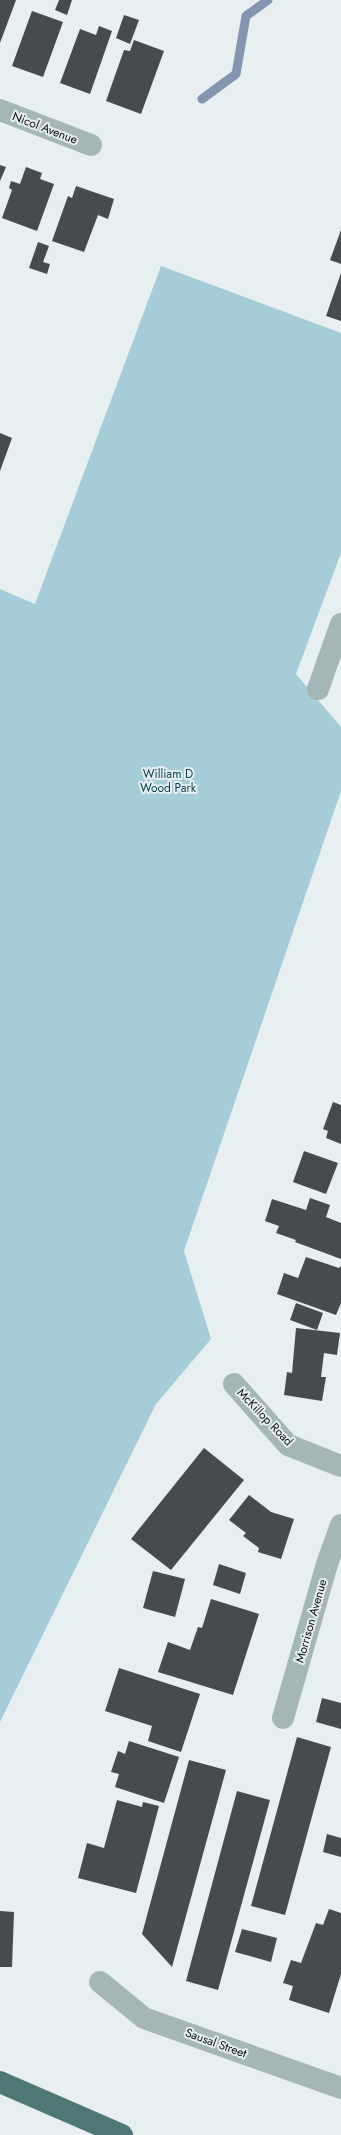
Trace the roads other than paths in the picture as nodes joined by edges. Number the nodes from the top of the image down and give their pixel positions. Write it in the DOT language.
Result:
graph roads {
  1 [pos="0,110"];
  2 [pos="91,145"];
  3 [pos="341,624"];
  4 [pos="318,689"];
  5 [pos="234,1384"];
  6 [pos="341,1466"];
  7 [pos="341,1525"];
  8 [pos="284,1718"];
  9 [pos="100,1982"];
  10 [pos="0,2082"];
  11 [pos="341,2088"];
  12 [pos="122,2135"];
  1 -- 2 [label="street, Nicol Avenue"];
  3 -- 4 [label="street"];
  5 -- 6 [label="street, McKillop Road"];
  7 -- 8 [label="street, Morrison Avenue"];
  9 -- 11 [label="street, Sausal Street"];
  10 -- 12 [label="highway"];
}
